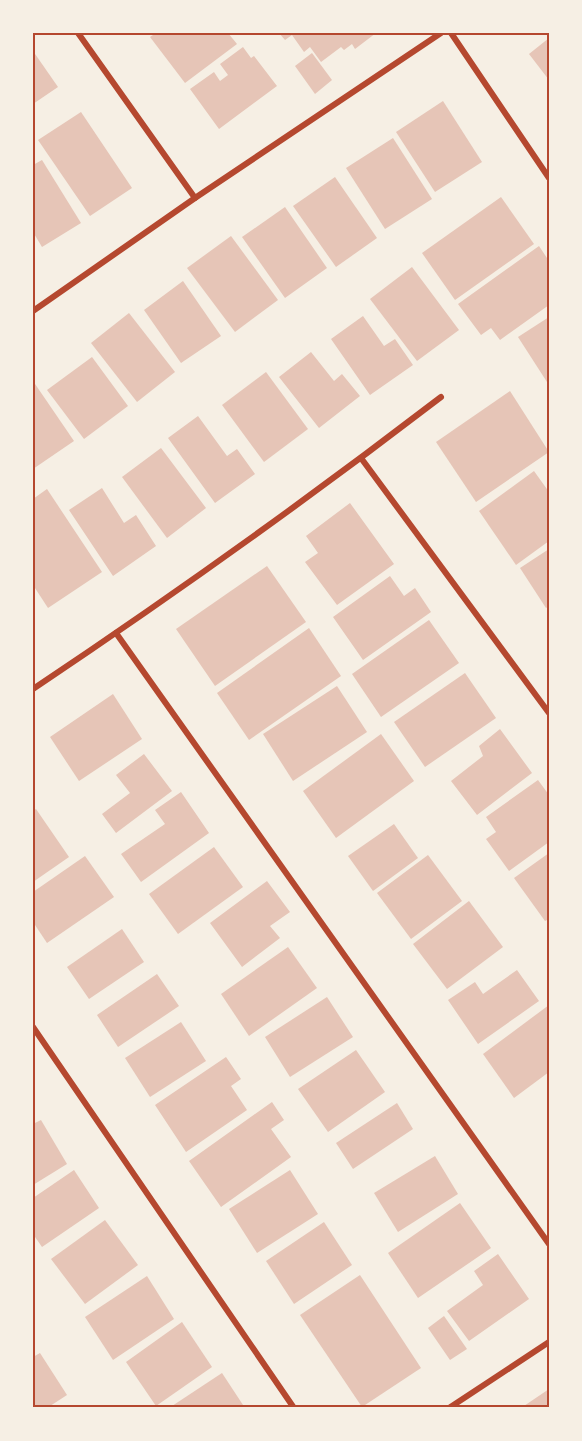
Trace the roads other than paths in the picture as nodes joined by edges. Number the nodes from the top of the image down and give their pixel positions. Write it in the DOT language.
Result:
graph roads {
  1 [pos="78,33"];
  2 [pos="441,33"];
  3 [pos="451,33"];
  4 [pos="549,178"];
  5 [pos="195,198"];
  6 [pos="33,311"];
  7 [pos="441,397"];
  8 [pos="361,458"];
  9 [pos="116,633"];
  10 [pos="33,689"];
  11 [pos="549,713"];
  12 [pos="33,1027"];
  13 [pos="549,1244"];
  14 [pos="549,1342"];
  15 [pos="294,1408"];
  16 [pos="449,1408"];
  1 -- 5 [label="street"];
  2 -- 5 [label="street"];
  3 -- 4 [label="street"];
  5 -- 6 [label="street"];
  7 -- 8 [label="street"];
  8 -- 9 [label="street"];
  8 -- 11 [label="street"];
  9 -- 10 [label="street"];
  9 -- 13 [label="street"];
  12 -- 15 [label="street"];
  14 -- 16 [label="street"];
}
